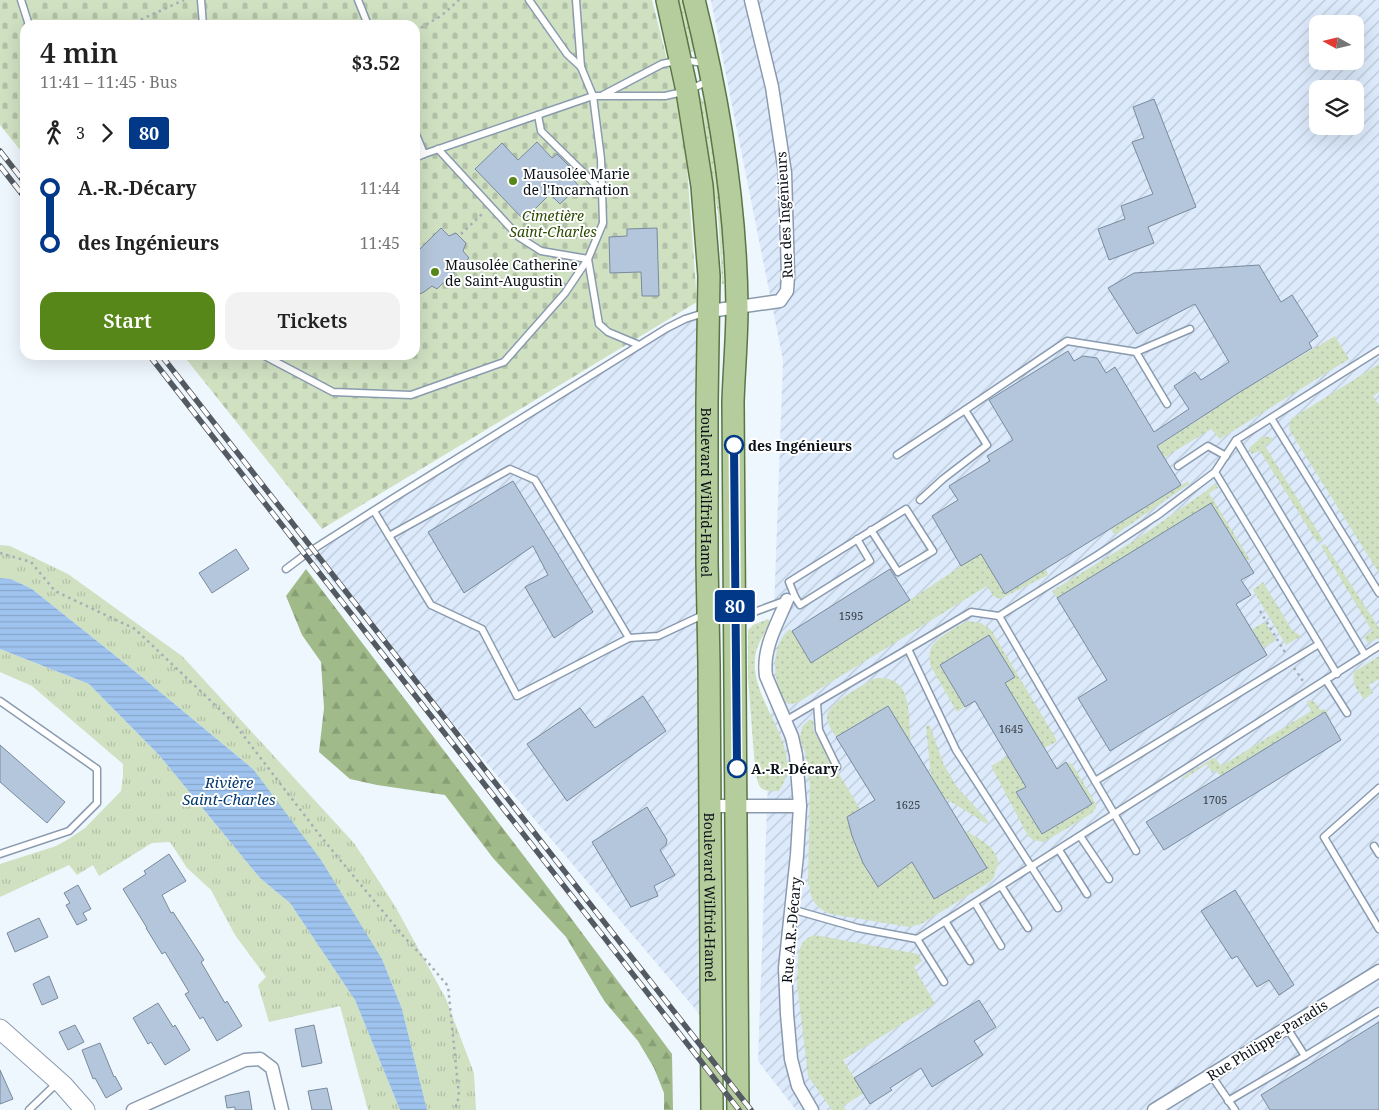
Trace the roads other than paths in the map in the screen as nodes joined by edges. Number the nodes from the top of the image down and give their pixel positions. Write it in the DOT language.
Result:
graph roads {
  1 [pos="21,0"];
  2 [pos="201,0"];
  3 [pos="358,0"];
  4 [pos="529,0"];
  5 [pos="576,0"];
  6 [pos="667,0"];
  7 [pos="694,0"];
  8 [pos="751,0"];
  9 [pos="27,20"];
  10 [pos="203,20"];
  11 [pos="366,20"];
  12 [pos="681,60"];
  13 [pos="581,67"];
  14 [pos="710,71"];
  15 [pos="688,91"];
  16 [pos="602,95"];
  17 [pos="593,96"];
  18 [pos="538,115"];
  19 [pos="420,144"];
  20 [pos="438,149"];
  21 [pos="424,154"];
  22 [pos="420,156"];
  23 [pos="602,191"];
  24 [pos="588,259"];
  25 [pos="737,308"];
  26 [pos="710,311"];
  27 [pos="1190,328"];
  28 [pos="639,345"];
  29 [pos="1379,350"];
  30 [pos="1136,352"];
  31 [pos="272,360"];
  32 [pos="1167,404"];
  33 [pos="965,410"];
  34 [pos="1271,418"];
  35 [pos="1236,440"];
  36 [pos="897,455"];
  37 [pos="1226,456"];
  38 [pos="1178,466"];
  39 [pos="1215,472"];
  40 [pos="920,500"];
  41 [pos="374,511"];
  42 [pos="871,530"];
  43 [pos="389,536"];
  44 [pos="857,539"];
  45 [pos="286,569"];
  46 [pos="1379,593"];
  47 [pos="791,599"];
  48 [pos="708,612"];
  49 [pos="999,616"];
  50 [pos="735,619"];
  51 [pos="630,638"];
  52 [pos="1319,644"];
  53 [pos="1379,646"];
  54 [pos="908,649"];
  55 [pos="1365,655"];
  56 [pos="1336,674"];
  57 [pos="1326,680"];
  58 [pos="0,701"];
  59 [pos="817,703"];
  60 [pos="1347,713"];
  61 [pos="785,721"];
  62 [pos="837,766"];
  63 [pos="1095,781"];
  64 [pos="1379,788"];
  65 [pos="710,806"];
  66 [pos="737,806"];
  67 [pos="800,806"];
  68 [pos="1114,815"];
  69 [pos="1080,836"];
  70 [pos="1374,846"];
  71 [pos="1059,850"];
  72 [pos="1136,851"];
  73 [pos="0,854"];
  74 [pos="1379,854"];
  75 [pos="1031,867"];
  76 [pos="1109,879"];
  77 [pos="1001,886"];
  78 [pos="1087,894"];
  79 [pos="975,903"];
  80 [pos="1058,908"];
  81 [pos="791,909"];
  82 [pos="945,921"];
  83 [pos="1028,928"];
  84 [pos="1379,929"];
  85 [pos="917,939"];
  86 [pos="1001,946"];
  87 [pos="970,961"];
  88 [pos="1379,971"];
  89 [pos="944,982"];
  90 [pos="1379,1011"];
  91 [pos="1286,1028"];
  92 [pos="0,1029"];
  93 [pos="1305,1056"];
  94 [pos="1211,1075"];
  95 [pos="59,1081"];
  96 [pos="1228,1101"];
  97 [pos="29,1110"];
  98 [pos="85,1110"];
  99 [pos="133,1110"];
  100 [pos="282,1110"];
  101 [pos="712,1110"];
  102 [pos="738,1110"];
  103 [pos="812,1110"];
  104 [pos="1154,1110"];
  105 [pos="1235,1110"];
  1 -- 9 [label="lane"];
  2 -- 10 [label="lane"];
  3 -- 11 [label="lane"];
  4 -- 13 [label="lane"];
  5 -- 13 [label="lane"];
  6 -- 12 [label="main road, Boulevard Wilfrid-Hamel"];
  7 -- 14 [label="main road, Boulevard Wilfrid-Hamel"];
  8 -- 25 [label="street, Rue des Ingénieurs"];
  12 -- 14 [label="lane"];
  12 -- 15 [label="main road, Boulevard Wilfrid-Hamel"];
  12 -- 16 [label="lane"];
  13 -- 17 [label="lane"];
  14 -- 15 [label="lane"];
  14 -- 25 [label="main road, Boulevard Wilfrid-Hamel"];
  15 -- 16 [label="lane"];
  15 -- 26 [label="main road, Boulevard Wilfrid-Hamel"];
  16 -- 17 [label="lane"];
  17 -- 18 [label="lane"];
  17 -- 23 [label="lane"];
  18 -- 20 [label="lane"];
  18 -- 23 [label="lane"];
  19 -- 21 [label="lane"];
  20 -- 21 [label="lane"];
  20 -- 24 [label="lane"];
  21 -- 22 [label="lane"];
  23 -- 24 [label="lane"];
  24 -- 28 [label="lane"];
  24 -- 31 [label="lane"];
  25 -- 26 [label="street, Rue des Ingénieurs"];
  25 -- 50 [label="main road, Boulevard Wilfrid-Hamel"];
  26 -- 28 [label="lane"];
  26 -- 48 [label="main road, Boulevard Wilfrid-Hamel"];
  27 -- 30 [label="lane"];
  28 -- 41 [label="lane"];
  29 -- 34 [label="lane"];
  30 -- 32 [label="lane"];
  30 -- 33 [label="lane"];
  33 -- 36 [label="lane"];
  33 -- 40 [label="lane"];
  34 -- 35 [label="lane"];
  34 -- 46 [label="lane"];
  35 -- 37 [label="lane"];
  35 -- 55 [label="lane"];
  37 -- 38 [label="lane"];
  37 -- 39 [label="lane"];
  39 -- 49 [label="lane"];
  39 -- 52 [label="lane"];
  41 -- 43 [label="lane"];
  41 -- 45 [label="lane"];
  42 -- 42 [label="lane"];
  42 -- 44 [label="lane"];
  43 -- 51 [label="lane"];
  43 -- 51 [label="lane"];
  44 -- 47 [label="lane"];
  44 -- 47 [label="lane"];
  47 -- 50 [label="lane"];
  47 -- 61 [label="street, Rue A.R.-Décary"];
  48 -- 51 [label="lane"];
  48 -- 65 [label="main road, Boulevard Wilfrid-Hamel"];
  49 -- 54 [label="lane"];
  49 -- 63 [label="lane"];
  50 -- 66 [label="main road, Boulevard Wilfrid-Hamel"];
  52 -- 56 [label="lane"];
  52 -- 63 [label="lane"];
  53 -- 55 [label="lane"];
  54 -- 59 [label="lane"];
  54 -- 75 [label="lane"];
  55 -- 56 [label="lane"];
  56 -- 57 [label="lane"];
  57 -- 60 [label="lane"];
  57 -- 68 [label="lane"];
  58 -- 73 [label="lane"];
  59 -- 61 [label="lane"];
  59 -- 62 [label="lane"];
  61 -- 67 [label="street, Rue A.R.-Décary"];
  63 -- 68 [label="lane"];
  64 -- 84 [label="lane"];
  65 -- 66 [label="street"];
  65 -- 101 [label="main road, Boulevard Wilfrid-Hamel"];
  66 -- 67 [label="street"];
  66 -- 102 [label="main road, Boulevard Wilfrid-Hamel"];
  67 -- 81 [label="street, Rue A.R.-Décary"];
  68 -- 69 [label="lane"];
  68 -- 72 [label="lane"];
  69 -- 71 [label="lane"];
  69 -- 76 [label="lane"];
  70 -- 74 [label="lane"];
  71 -- 75 [label="lane"];
  71 -- 78 [label="lane"];
  75 -- 77 [label="lane"];
  75 -- 80 [label="lane"];
  77 -- 79 [label="lane"];
  77 -- 83 [label="lane"];
  79 -- 82 [label="lane"];
  79 -- 86 [label="lane"];
  81 -- 85 [label="lane"];
  81 -- 103 [label="street, Rue A.R.-Décary"];
  82 -- 85 [label="lane"];
  82 -- 87 [label="lane"];
  85 -- 89 [label="lane"];
  88 -- 91 [label="street, Rue Philippe-Paradis"];
  90 -- 93 [label="lane"];
  91 -- 93 [label="lane"];
  91 -- 94 [label="street, Rue Philippe-Paradis"];
  92 -- 95 [label="main road"];
  93 -- 96 [label="lane"];
  94 -- 96 [label="lane"];
  94 -- 104 [label="street, Rue Philippe-Paradis"];
  95 -- 97 [label="lane"];
  95 -- 98 [label="main road"];
  96 -- 105 [label="lane"];
  99 -- 100 [label="street"];
}
